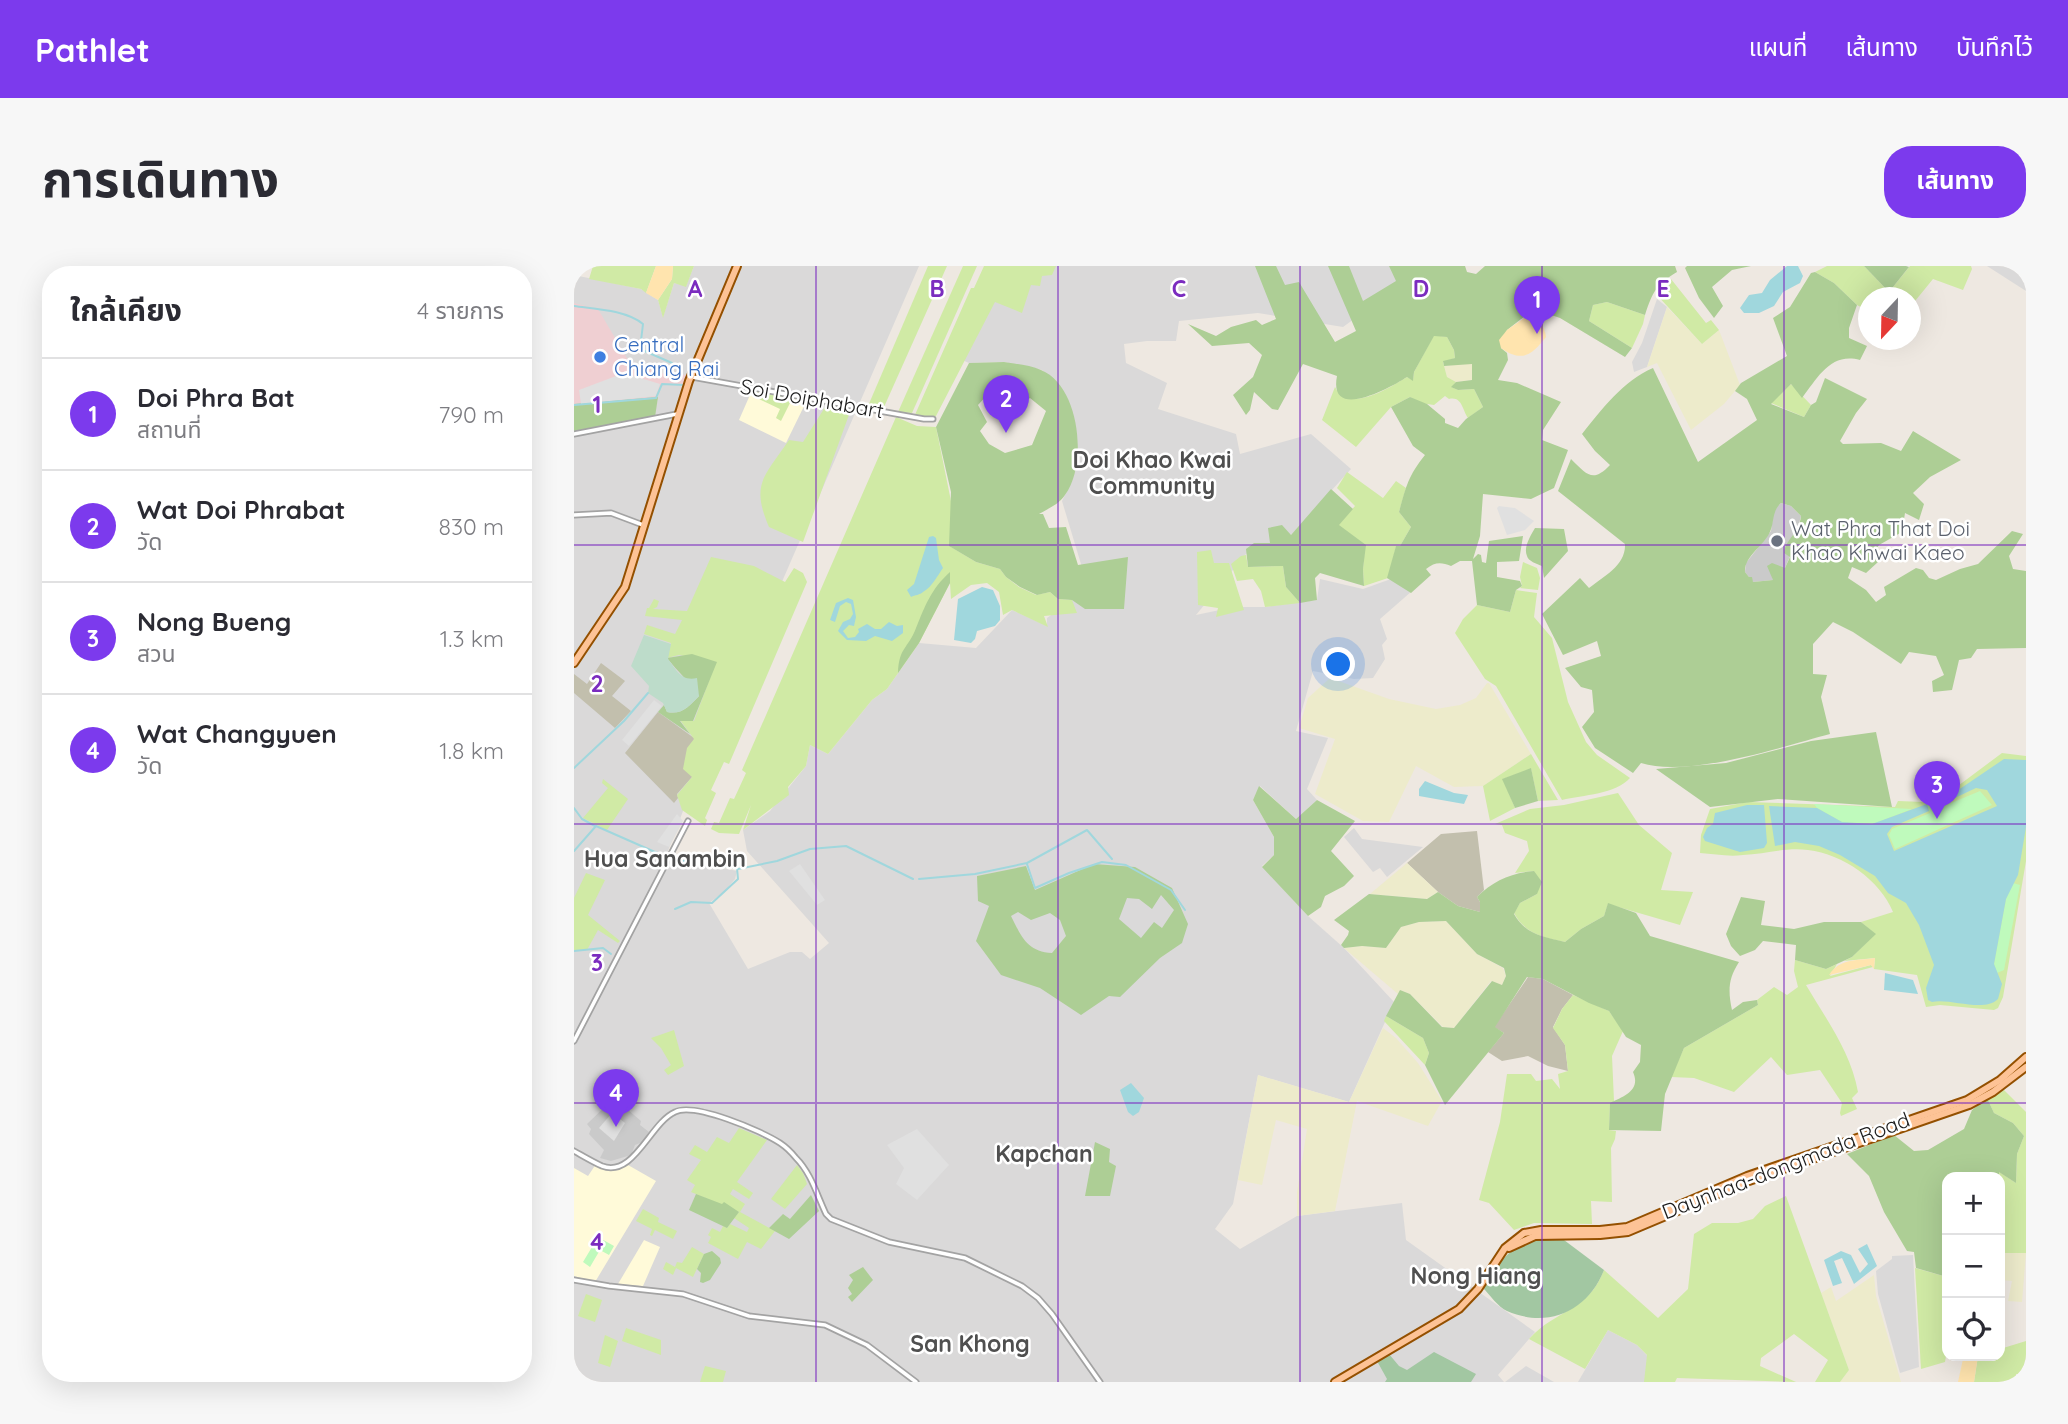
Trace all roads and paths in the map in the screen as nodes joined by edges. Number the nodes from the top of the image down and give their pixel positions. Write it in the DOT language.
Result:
graph roads {
  1 [pos="737,266"];
  2 [pos="690,377"];
  3 [pos="677,414"];
  4 [pos="933,419"];
  5 [pos="574,433"];
  6 [pos="574,515"];
  7 [pos="644,526"];
  8 [pos="574,663"];
  9 [pos="688,821"];
  10 [pos="574,1041"];
  11 [pos="2026,1058"];
  12 [pos="2026,1067"];
  13 [pos="574,1150"];
  14 [pos="1798,1161"];
  15 [pos="574,1280"];
  16 [pos="916,1382"];
  17 [pos="1100,1382"];
  18 [pos="1335,1382"];
  1 -- 2 [label="main road"];
  2 -- 3 [label="main road"];
  2 -- 4 [label="street, Soi Doiphabart"];
  3 -- 5 [label="street"];
  3 -- 7 [label="main road"];
  6 -- 7 [label="street"];
  7 -- 8 [label="main road"];
  9 -- 10 [label="street"];
  11 -- 14 [label="main road, Daynhaa-dongmada Road"];
  12 -- 14 [label="main road, Daynhaa-dongmada Road"];
  13 -- 17 [label="street"];
  14 -- 18 [label="main road, Daynhaa-dongmada Road"];
  15 -- 16 [label="street"];
}
